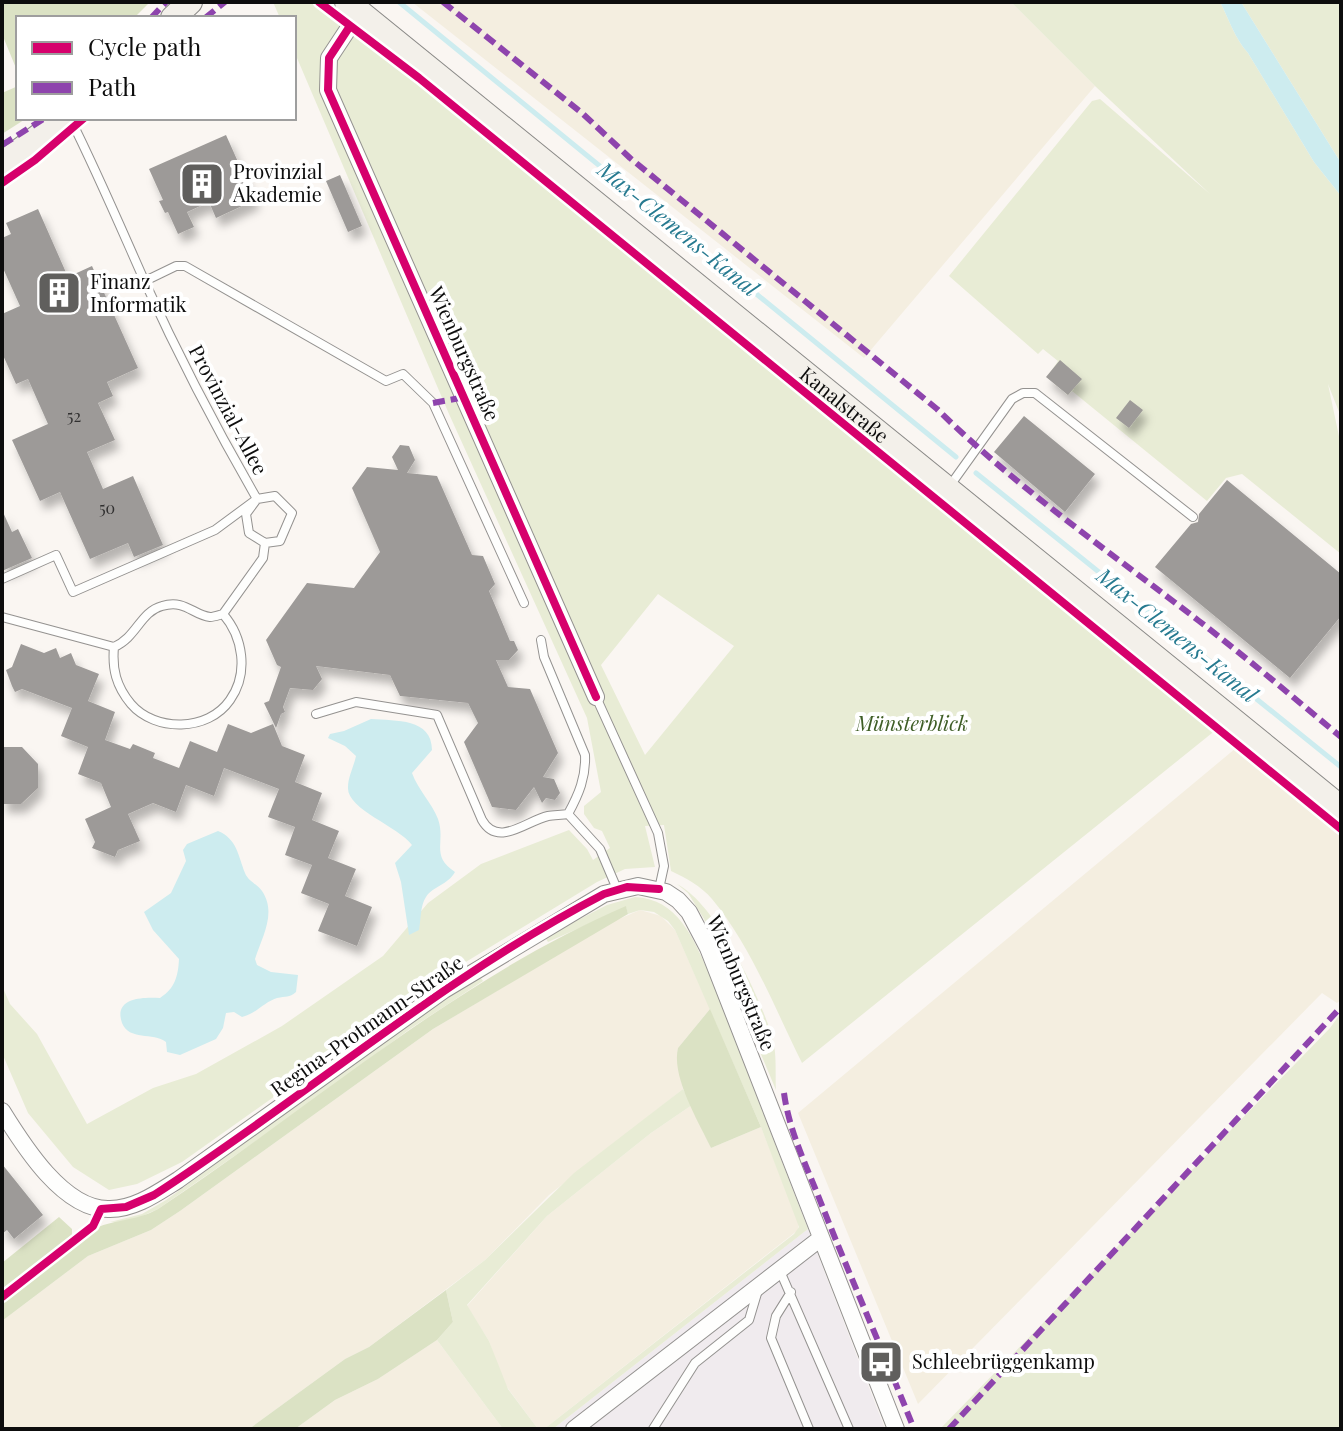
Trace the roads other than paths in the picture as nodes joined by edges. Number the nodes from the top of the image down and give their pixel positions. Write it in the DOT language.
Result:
graph roads {
  1 [pos="190,2"];
  2 [pos="354,7"];
  3 [pos="175,16"];
  4 [pos="60,120"];
  5 [pos="71,120"];
  6 [pos="2,164"];
  7 [pos="145,281"];
  8 [pos="948,488"];
  9 [pos="257,499"];
  10 [pos="1193,517"];
  11 [pos="265,543"];
  12 [pos="2,579"];
  13 [pos="524,603"];
  14 [pos="223,614"];
  15 [pos="2,617"];
  16 [pos="541,640"];
  17 [pos="114,647"];
  18 [pos="596,697"];
  19 [pos="316,714"];
  20 [pos="1341,808"];
  21 [pos="568,814"];
  22 [pos="617,889"];
  23 [pos="659,889"];
  24 [pos="2,1111"];
  25 [pos="821,1238"];
  26 [pos="780,1270"];
  27 [pos="759,1286"];
  28 [pos="791,1292"];
  29 [pos="574,1429"];
  30 [pos="653,1429"];
  31 [pos="809,1429"];
  32 [pos="849,1429"];
  33 [pos="896,1429"];
  1 -- 3 [label="main road"];
  2 -- 8 [label="main road, Kanalstraße"];
  2 -- 18 [label="street, Wienburgstraße"];
  4 -- 6 [label="main road"];
  5 -- 7 [label="lane, Provinzial-Allee"];
  7 -- 9 [label="lane, Provinzial-Allee"];
  7 -- 13 [label="lane"];
  8 -- 10 [label="lane"];
  8 -- 20 [label="main road, Kanalstraße"];
  9 -- 11 [label="lane, Provinzial-Allee"];
  9 -- 11 [label="lane, Provinzial-Allee"];
  9 -- 12 [label="lane"];
  11 -- 14 [label="lane"];
  14 -- 17 [label="lane"];
  14 -- 17 [label="lane"];
  15 -- 17 [label="lane"];
  16 -- 21 [label="lane"];
  18 -- 23 [label="lane, Wienburgstraße"];
  19 -- 21 [label="lane"];
  21 -- 22 [label="lane"];
  22 -- 23 [label="street, Regina-Protmann-Straße"];
  22 -- 24 [label="street, Regina-Protmann-Straße"];
  23 -- 25 [label="street, Wienburgstraße"];
  25 -- 26 [label="street"];
  25 -- 33 [label="street, Wienburgstraße"];
  26 -- 27 [label="street"];
  26 -- 28 [label="lane"];
  27 -- 29 [label="street"];
  27 -- 30 [label="lane"];
  28 -- 31 [label="lane"];
  28 -- 32 [label="lane"];
}
